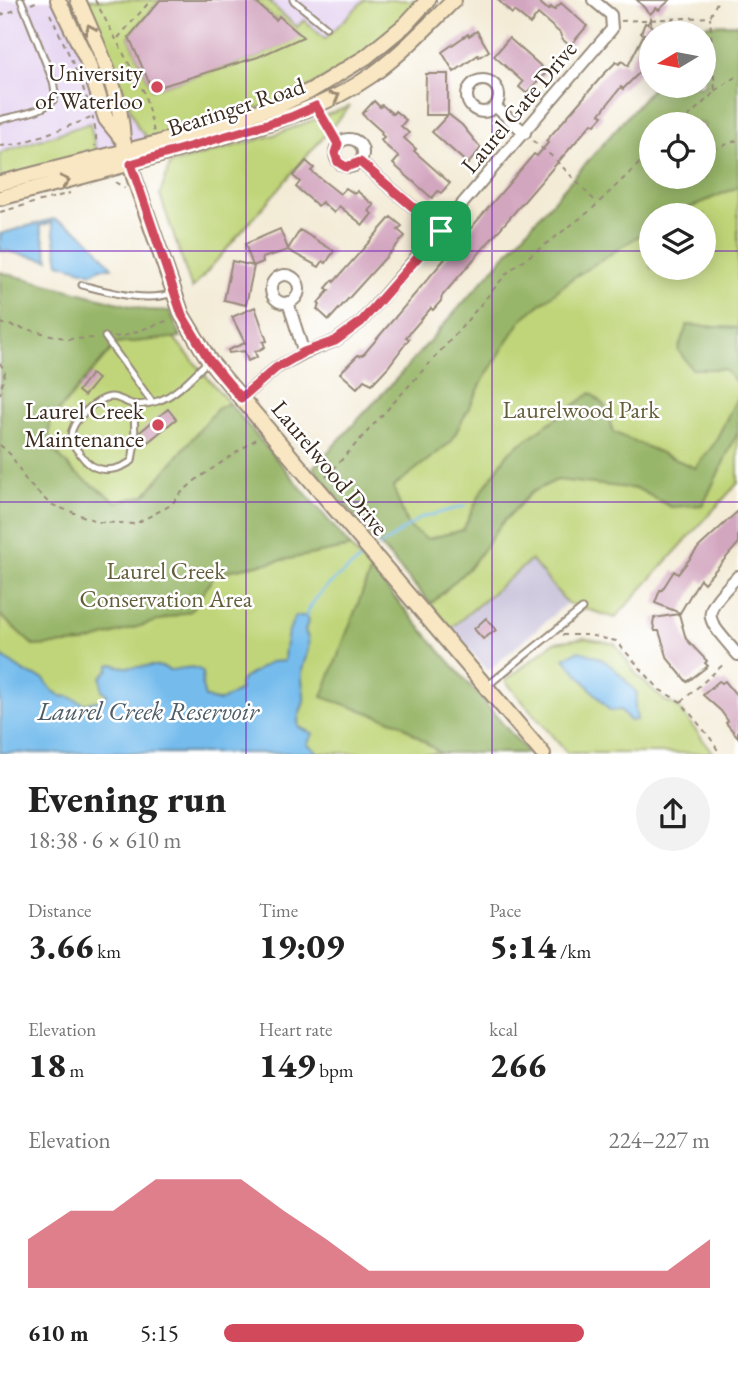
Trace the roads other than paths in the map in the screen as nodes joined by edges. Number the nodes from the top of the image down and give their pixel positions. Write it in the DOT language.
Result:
graph roads {
  1 [pos="21,0"];
  2 [pos="78,0"];
  3 [pos="293,0"];
  4 [pos="428,0"];
  5 [pos="454,0"];
  6 [pos="593,0"];
  7 [pos="54,6"];
  8 [pos="326,27"];
  9 [pos="496,107"];
  10 [pos="0,120"];
  11 [pos="529,137"];
  12 [pos="127,151"];
  13 [pos="360,162"];
  14 [pos="0,183"];
  15 [pos="0,198"];
  16 [pos="441,231"];
  17 [pos="82,285"];
  18 [pos="173,293"];
  19 [pos="288,302"];
  20 [pos="105,337"];
  21 [pos="304,352"];
  22 [pos="209,360"];
  23 [pos="241,398"];
  24 [pos="152,402"];
  25 [pos="134,405"];
  26 [pos="738,576"];
  27 [pos="582,609"];
  28 [pos="738,655"];
  29 [pos="486,687"];
  30 [pos="543,754"];
  1 -- 10 [label="lane"];
  12 -- 2 [label="street, Laurelwood Drive, one-way"];
  3 -- 8 [label="lane"];
  4 -- 12 [label="street"];
  12 -- 5 [label="street, Bearinger Road, one-way"];
  6 -- 11 [label="street, Laurel Gate Drive"];
  7 -- 12 [label="street, Laurelwood Drive"];
  9 -- 11 [label="street"];
  11 -- 16 [label="street, Laurel Gate Drive"];
  12 -- 14 [label="street, Bearinger Road"];
  15 -- 12 [label="street, Bearinger Road, one-way"];
  12 -- 18 [label="street, Laurelwood Drive"];
  13 -- 13 [label="street"];
  13 -- 16 [label="street"];
  16 -- 21 [label="street, Laurel Gate Drive"];
  17 -- 18 [label="lane"];
  18 -- 22 [label="street, Laurelwood Drive"];
  19 -- 21 [label="street"];
  20 -- 24 [label="lane"];
  21 -- 23 [label="street, Laurel Gate Drive"];
  22 -- 23 [label="street, Laurelwood Drive"];
  22 -- 24 [label="lane"];
  23 -- 29 [label="street, Laurelwood Drive"];
  24 -- 25 [label="lane"];
  25 -- 25 [label="lane"];
  26 -- 28 [label="street"];
  27 -- 29 [label="lane"];
  29 -- 30 [label="street, Laurelwood Drive"];
}
